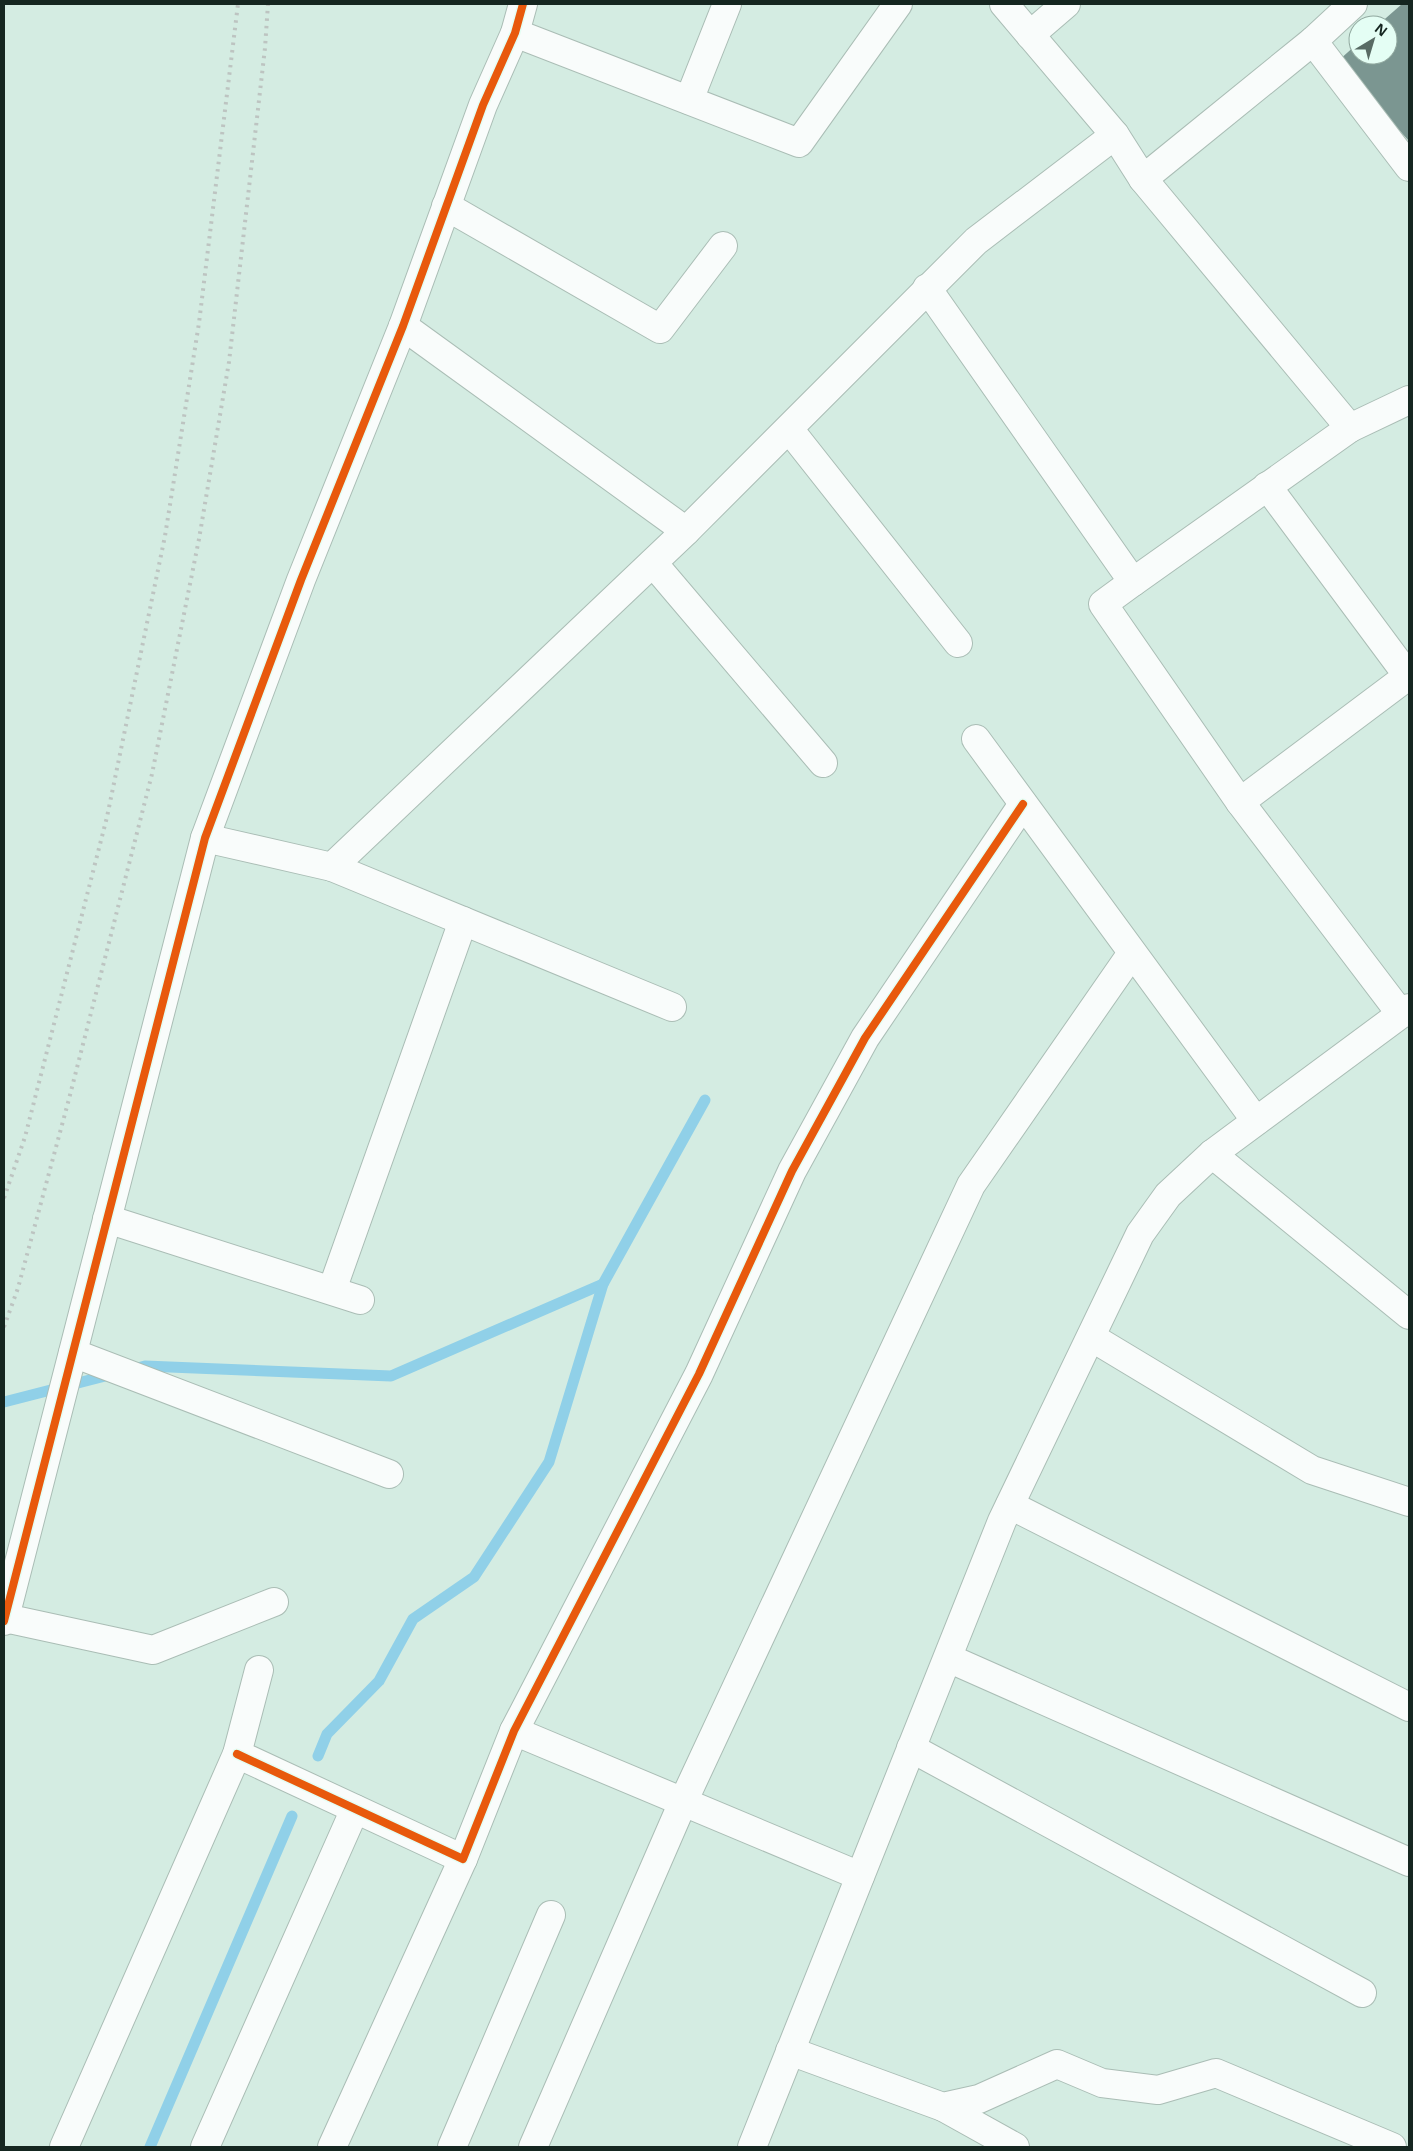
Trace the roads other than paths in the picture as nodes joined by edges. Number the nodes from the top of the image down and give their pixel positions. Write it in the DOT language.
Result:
graph roads {
  1 [pos="522,4"];
  2 [pos="727,4"];
  3 [pos="898,4"];
  4 [pos="1004,4"];
  5 [pos="1066,4"];
  6 [pos="1353,4"];
  7 [pos="515,33"];
  8 [pos="1030,35"];
  9 [pos="1313,41"];
  10 [pos="689,100"];
  11 [pos="1115,135"];
  12 [pos="1409,167"];
  13 [pos="1143,179"];
  14 [pos="446,206"];
  15 [pos="723,246"];
  16 [pos="927,288"];
  17 [pos="403,326"];
  18 [pos="1409,400"];
  19 [pos="1350,428"];
  20 [pos="789,429"];
  21 [pos="1266,486"];
  22 [pos="686,531"];
  23 [pos="653,563"];
  24 [pos="1133,582"];
  25 [pos="958,643"];
  26 [pos="976,739"];
  27 [pos="823,763"];
  28 [pos="1240,802"];
  29 [pos="1023,804"];
  30 [pos="205,838"];
  31 [pos="332,867"];
  32 [pos="463,921"];
  33 [pos="1132,953"];
  34 [pos="672,1007"];
  35 [pos="1405,1011"];
  36 [pos="1256,1122"];
  37 [pos="1212,1154"];
  38 [pos="107,1218"];
  39 [pos="332,1290"];
  40 [pos="360,1300"];
  41 [pos="1409,1315"];
  42 [pos="1091,1337"];
  43 [pos="73,1353"];
  44 [pos="389,1474"];
  45 [pos="1409,1502"];
  46 [pos="1010,1505"];
  47 [pos="274,1602"];
  48 [pos="4,1619"];
  49 [pos="948,1658"];
  50 [pos="260,1670"];
  51 [pos="1409,1707"];
  52 [pos="514,1731"];
  53 [pos="911,1748"];
  54 [pos="237,1754"];
  55 [pos="683,1802"];
  56 [pos="355,1809"];
  57 [pos="462,1859"];
  58 [pos="1409,1862"];
  59 [pos="860,1876"];
  60 [pos="551,1915"];
  61 [pos="1362,1993"];
  62 [pos="790,2051"];
  63 [pos="943,2107"];
  64 [pos="64,2147"];
  65 [pos="205,2147"];
  66 [pos="332,2147"];
  67 [pos="452,2147"];
  68 [pos="533,2147"];
  69 [pos="752,2147"];
  70 [pos="1016,2147"];
  71 [pos="1392,2147"];
  1 -- 7 [label="street"];
  2 -- 10 [label="street"];
  3 -- 10 [label="street"];
  4 -- 8 [label="street"];
  5 -- 8 [label="street"];
  6 -- 9 [label="street"];
  7 -- 10 [label="street"];
  7 -- 14 [label="street"];
  8 -- 11 [label="street"];
  9 -- 12 [label="street"];
  9 -- 13 [label="street"];
  11 -- 13 [label="street"];
  11 -- 16 [label="street"];
  13 -- 19 [label="street"];
  14 -- 15 [label="street"];
  14 -- 17 [label="street"];
  16 -- 20 [label="street"];
  16 -- 24 [label="street"];
  17 -- 22 [label="street"];
  17 -- 30 [label="street"];
  18 -- 19 [label="street"];
  19 -- 21 [label="street"];
  20 -- 22 [label="street"];
  20 -- 25 [label="street"];
  21 -- 24 [label="street"];
  21 -- 28 [label="street"];
  22 -- 23 [label="street"];
  23 -- 27 [label="street"];
  23 -- 31 [label="street"];
  24 -- 28 [label="street"];
  26 -- 29 [label="street"];
  28 -- 35 [label="street"];
  29 -- 33 [label="street"];
  29 -- 52 [label="street"];
  30 -- 31 [label="street"];
  30 -- 38 [label="street"];
  31 -- 32 [label="street"];
  32 -- 34 [label="street"];
  32 -- 39 [label="street"];
  33 -- 36 [label="street"];
  33 -- 55 [label="street"];
  35 -- 36 [label="street"];
  36 -- 37 [label="street"];
  37 -- 41 [label="street"];
  37 -- 42 [label="street"];
  38 -- 39 [label="street"];
  38 -- 43 [label="street"];
  39 -- 40 [label="street"];
  42 -- 45 [label="street"];
  42 -- 46 [label="street"];
  43 -- 44 [label="street"];
  43 -- 48 [label="street"];
  46 -- 49 [label="street"];
  46 -- 51 [label="street"];
  47 -- 48 [label="street"];
  49 -- 53 [label="street"];
  49 -- 58 [label="street"];
  50 -- 54 [label="street"];
  52 -- 55 [label="street"];
  52 -- 57 [label="street"];
  53 -- 59 [label="street"];
  53 -- 61 [label="street"];
  54 -- 56 [label="street"];
  54 -- 64 [label="street"];
  55 -- 59 [label="street"];
  55 -- 68 [label="street"];
  56 -- 57 [label="street"];
  56 -- 65 [label="street"];
  57 -- 66 [label="street"];
  59 -- 62 [label="street"];
  60 -- 67 [label="street"];
  62 -- 63 [label="street"];
  62 -- 69 [label="street"];
  63 -- 70 [label="street"];
  63 -- 71 [label="street"];
}
